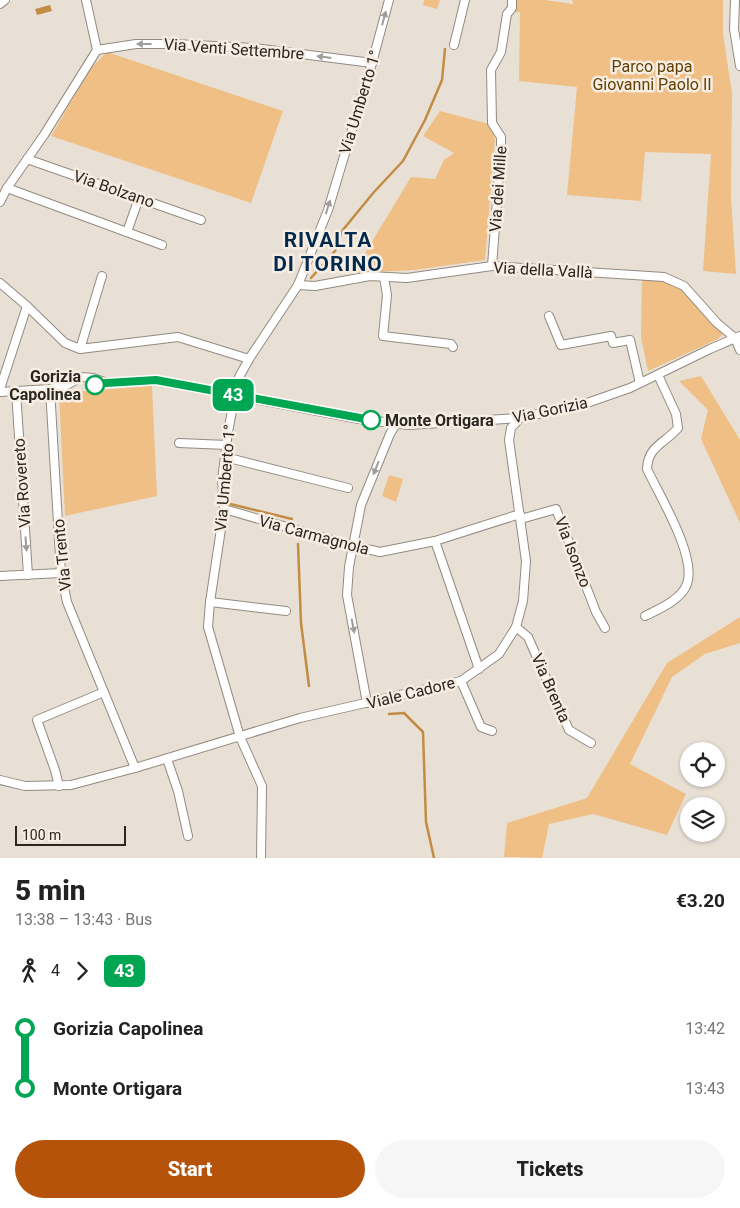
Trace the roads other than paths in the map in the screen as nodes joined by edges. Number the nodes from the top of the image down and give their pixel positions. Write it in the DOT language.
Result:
graph roads {
  1 [pos="5,0"];
  2 [pos="86,0"];
  3 [pos="389,0"];
  4 [pos="465,0"];
  5 [pos="512,0"];
  6 [pos="735,0"];
  7 [pos="0,4"];
  8 [pos="454,45"];
  9 [pos="97,50"];
  10 [pos="372,63"];
  11 [pos="740,66"];
  12 [pos="27,159"];
  13 [pos="7,188"];
  14 [pos="139,198"];
  15 [pos="0,202"];
  16 [pos="201,220"];
  17 [pos="127,232"];
  18 [pos="162,245"];
  19 [pos="492,266"];
  20 [pos="102,276"];
  21 [pos="384,276"];
  22 [pos="0,283"];
  23 [pos="298,285"];
  24 [pos="27,306"];
  25 [pos="549,316"];
  26 [pos="738,335"];
  27 [pos="453,346"];
  28 [pos="80,349"];
  29 [pos="740,350"];
  30 [pos="249,359"];
  31 [pos="658,375"];
  32 [pos="640,384"];
  33 [pos="50,389"];
  34 [pos="0,391"];
  35 [pos="16,391"];
  36 [pos="234,395"];
  37 [pos="520,418"];
  38 [pos="396,424"];
  39 [pos="178,443"];
  40 [pos="227,445"];
  41 [pos="225,457"];
  42 [pos="348,488"];
  43 [pos="224,509"];
  44 [pos="521,516"];
  45 [pos="435,541"];
  46 [pos="353,546"];
  47 [pos="61,573"];
  48 [pos="28,575"];
  49 [pos="0,576"];
  50 [pos="210,602"];
  51 [pos="286,611"];
  52 [pos="645,616"];
  53 [pos="516,627"];
  54 [pos="605,628"];
  55 [pos="479,669"];
  56 [pos="461,681"];
  57 [pos="104,692"];
  58 [pos="368,704"];
  59 [pos="492,731"];
  60 [pos="240,737"];
  61 [pos="591,743"];
  62 [pos="167,759"];
  63 [pos="135,768"];
  64 [pos="0,780"];
  65 [pos="59,786"];
  66 [pos="188,836"];
  67 [pos="261,858"];
  1 -- 7 [label="street"];
  2 -- 9 [label="street"];
  10 -- 3 [label="street, Via Umberto 1°, one-way"];
  4 -- 8 [label="street"];
  5 -- 19 [label="street, Via dei Mille"];
  6 -- 11 [label="street"];
  10 -- 9 [label="street, Via Venti Settembre, one-way"];
  9 -- 12 [label="street"];
  23 -- 10 [label="street, Via Umberto 1°, one-way"];
  12 -- 13 [label="street"];
  12 -- 14 [label="street, Via Bolzano"];
  13 -- 15 [label="street"];
  13 -- 17 [label="street"];
  14 -- 16 [label="street, Via Bolzano"];
  14 -- 17 [label="street"];
  17 -- 18 [label="street"];
  19 -- 21 [label="street, Via della Vallà"];
  19 -- 26 [label="street, Via della Vallà"];
  20 -- 28 [label="street"];
  21 -- 23 [label="street, Via della Vallà"];
  21 -- 27 [label="street"];
  22 -- 24 [label="street"];
  23 -- 30 [label="street, Via Umberto 1°"];
  24 -- 28 [label="street"];
  24 -- 34 [label="street"];
  25 -- 32 [label="street"];
  26 -- 29 [label="street"];
  26 -- 31 [label="street, Via Gorizia"];
  28 -- 30 [label="street"];
  30 -- 36 [label="street, Via Umberto 1°"];
  31 -- 32 [label="street, Via Gorizia"];
  31 -- 52 [label="street"];
  32 -- 37 [label="street, Via Gorizia"];
  33 -- 35 [label="street, Via Gorizia"];
  33 -- 36 [label="street, Via Gorizia"];
  33 -- 47 [label="street, Via Trento"];
  34 -- 35 [label="street, Via Gorizia"];
  35 -- 48 [label="street, Via Rovereto, one-way"];
  36 -- 38 [label="street, Via Gorizia"];
  36 -- 40 [label="street, Via Umberto 1°"];
  37 -- 38 [label="street, Via Gorizia"];
  37 -- 44 [label="street, Viale Cadore"];
  38 -- 46 [label="street, one-way"];
  39 -- 40 [label="street"];
  40 -- 41 [label="street, Via Umberto 1°"];
  41 -- 42 [label="street"];
  41 -- 43 [label="street, Via Umberto 1°"];
  43 -- 46 [label="street, Via Carmagnola"];
  43 -- 50 [label="street, Via Umberto 1°"];
  44 -- 45 [label="street, Via Carmagnola"];
  44 -- 53 [label="street, Viale Cadore"];
  44 -- 54 [label="street, Via Isonzo"];
  45 -- 46 [label="street, Via Carmagnola"];
  45 -- 55 [label="street"];
  46 -- 58 [label="street, one-way"];
  47 -- 48 [label="street"];
  47 -- 57 [label="street, Via Trento"];
  48 -- 49 [label="street"];
  50 -- 51 [label="street"];
  50 -- 60 [label="street, Via Umberto 1°"];
  53 -- 55 [label="street, Viale Cadore"];
  53 -- 61 [label="street, Via Brenta"];
  55 -- 56 [label="street, Viale Cadore"];
  56 -- 58 [label="street, Viale Cadore"];
  56 -- 59 [label="street"];
  57 -- 63 [label="street, Via Trento"];
  57 -- 65 [label="street"];
  58 -- 60 [label="street, Viale Cadore"];
  60 -- 62 [label="street, Viale Cadore"];
  60 -- 67 [label="street, Via Umberto 1°"];
  62 -- 63 [label="street, Viale Cadore"];
  62 -- 66 [label="street"];
  63 -- 65 [label="street, Viale Cadore"];
  64 -- 65 [label="street, Viale Cadore"];
}
